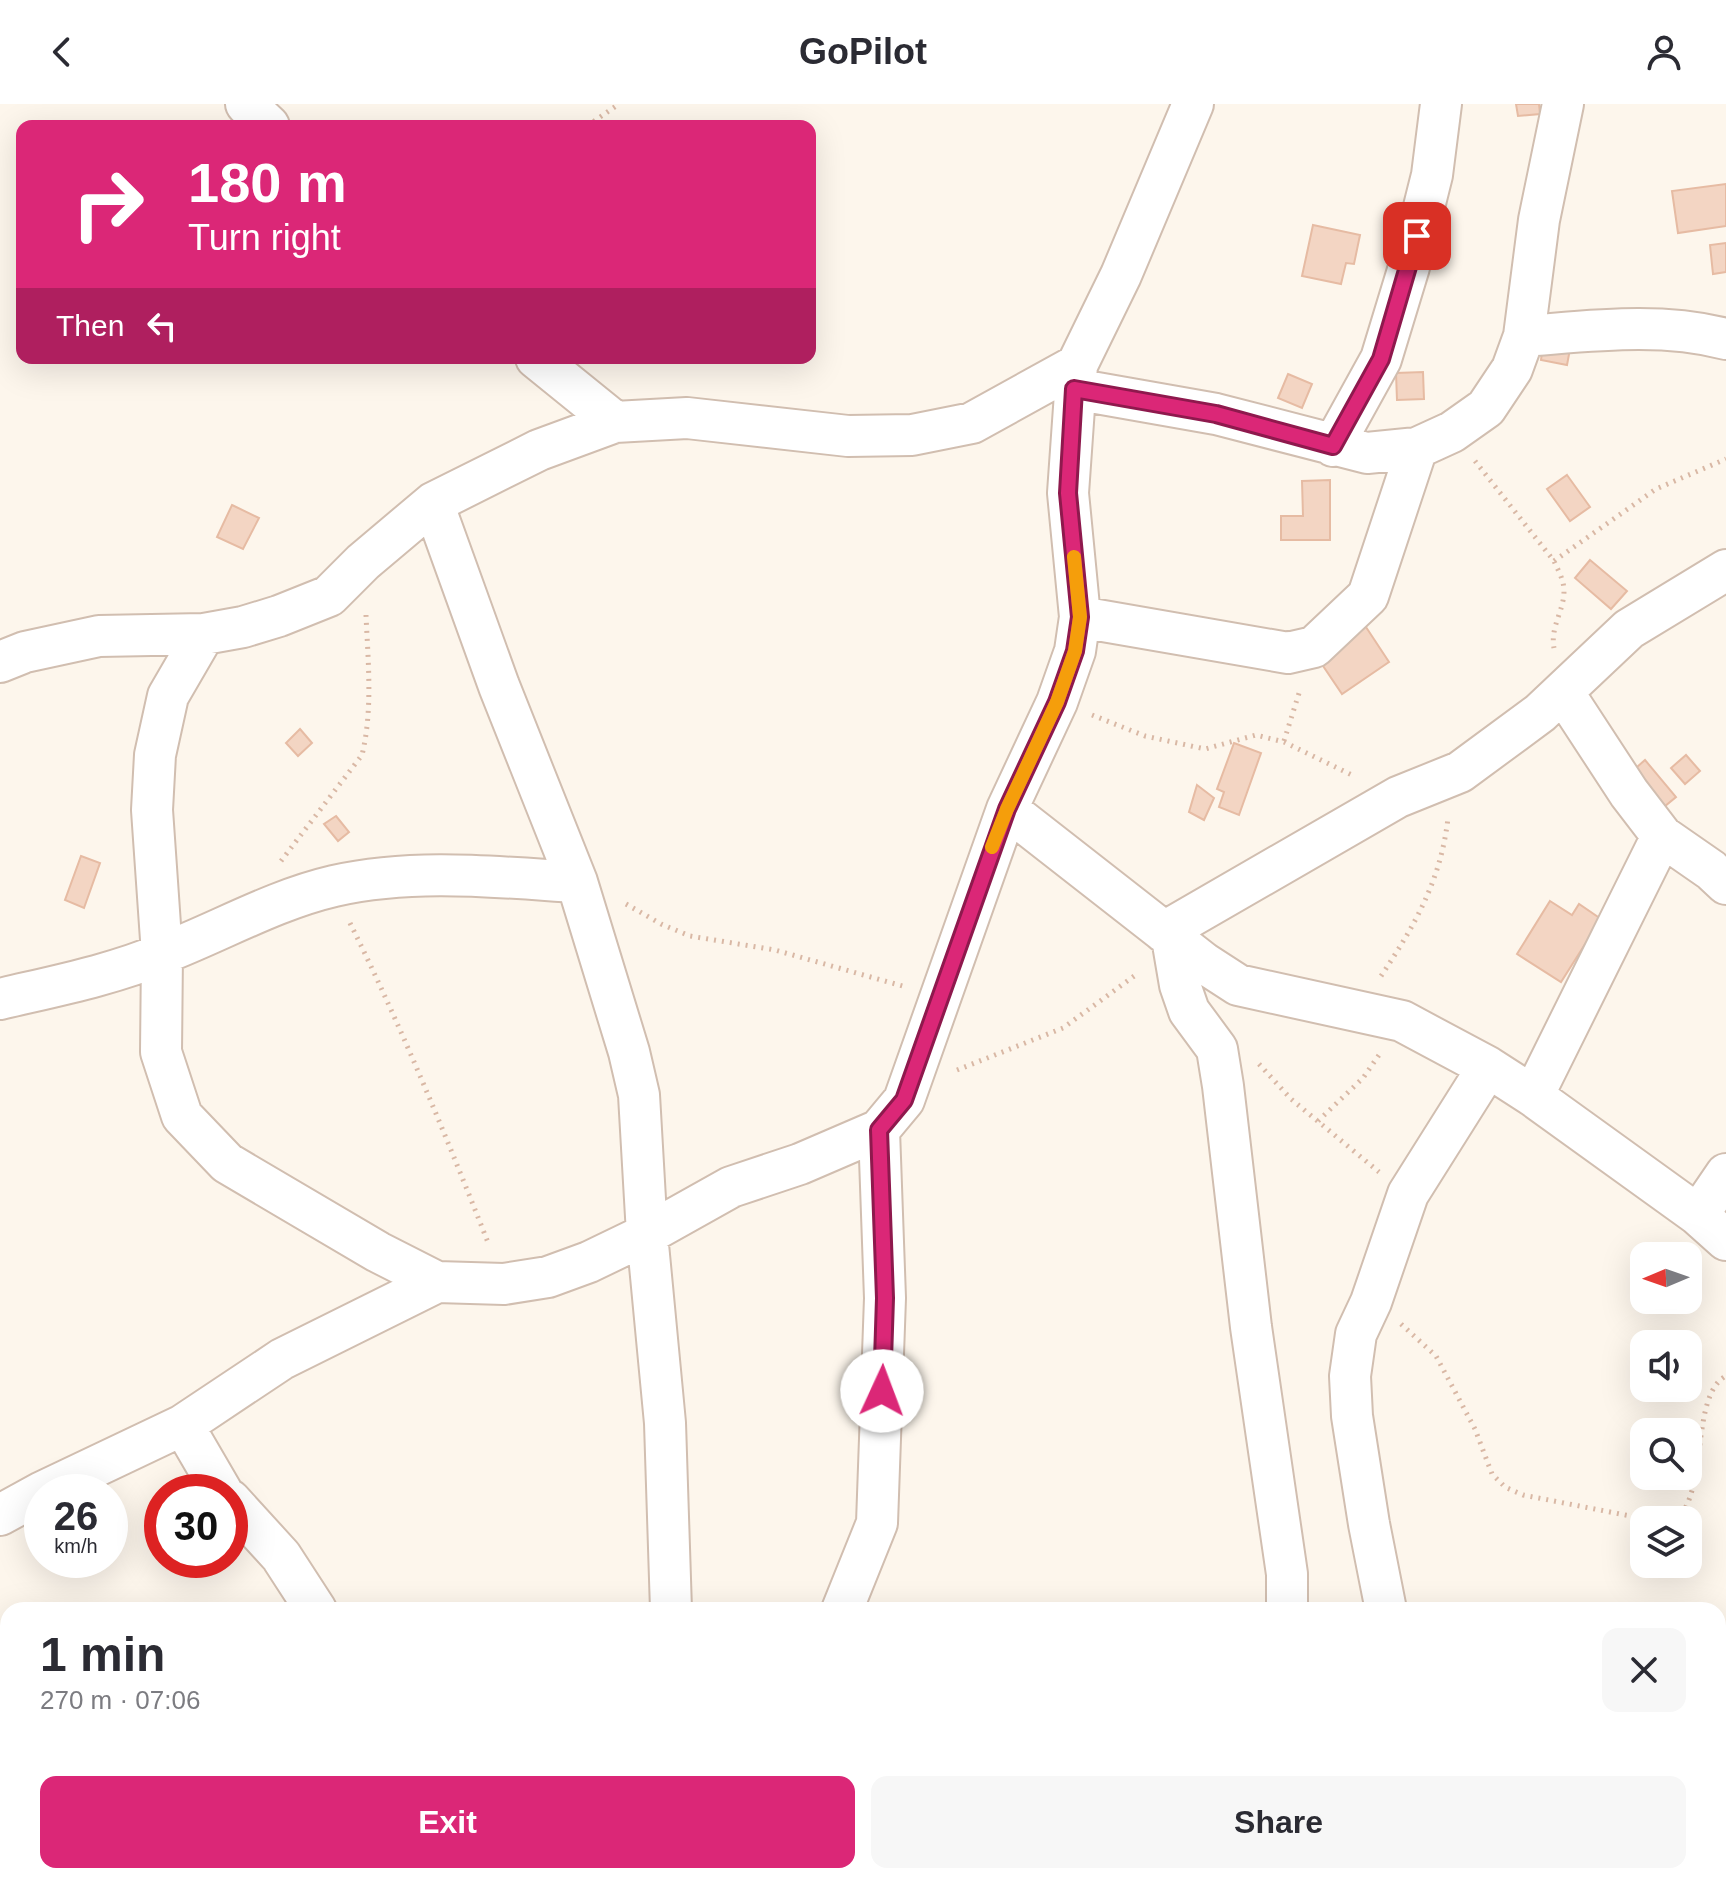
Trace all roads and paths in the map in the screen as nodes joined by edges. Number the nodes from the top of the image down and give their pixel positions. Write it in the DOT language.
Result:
graph roads {
  1 [pos="246,104"];
  2 [pos="619,104"];
  3 [pos="1193,104"];
  4 [pos="1441,104"];
  5 [pos="1563,104"];
  6 [pos="263,120"];
  7 [pos="596,120"];
  8 [pos="1524,336"];
  9 [pos="1726,339"];
  10 [pos="543,364"];
  11 [pos="1075,377"];
  12 [pos="615,422"];
  13 [pos="1434,440"];
  14 [pos="1333,446"];
  15 [pos="1726,459"];
  16 [pos="433,503"];
  17 [pos="1554,561"];
  18 [pos="363,562"];
  19 [pos="1726,570"];
  20 [pos="1080,617"];
  21 [pos="204,634"];
  22 [pos="0,662"];
  23 [pos="1563,692"];
  24 [pos="1057,702"];
  25 [pos="1460,772"];
  26 [pos="1398,797"];
  27 [pos="1007,809"];
  28 [pos="1662,836"];
  29 [pos="1726,884"];
  30 [pos="332,887"];
  31 [pos="579,888"];
  32 [pos="256,912"];
  33 [pos="1170,939"];
  34 [pos="162,954"];
  35 [pos="941,997"];
  36 [pos="0,999"];
  37 [pos="1358,1010"];
  38 [pos="1402,1021"];
  39 [pos="1217,1049"];
  40 [pos="1488,1067"];
  41 [pos="1533,1096"];
  42 [pos="892,1115"];
  43 [pos="1318,1121"];
  44 [pos="1726,1174"];
  45 [pos="1408,1194"];
  46 [pos="1712,1228"];
  47 [pos="647,1234"];
  48 [pos="437,1282"];
  49 [pos="504,1284"];
  50 [pos="1371,1302"];
  51 [pos="1726,1376"];
  52 [pos="183,1425"];
  53 [pos="212,1474"];
  54 [pos="1685,1506"];
  55 [pos="0,1515"];
  56 [pos="1630,1516"];
  57 [pos="248,1520"];
  58 [pos="311,1602"];
  59 [pos="671,1602"];
  60 [pos="845,1602"];
  61 [pos="1287,1602"];
  62 [pos="1384,1602"];
  1 -- 6 [label="street"];
  2 -- 7 [label="path"];
  3 -- 11 [label="street"];
  4 -- 14 [label="street"];
  5 -- 8 [label="street"];
  8 -- 9 [label="street"];
  8 -- 13 [label="street"];
  10 -- 12 [label="street"];
  11 -- 12 [label="street"];
  11 -- 14 [label="street"];
  11 -- 20 [label="street"];
  12 -- 16 [label="street"];
  13 -- 14 [label="street"];
  13 -- 17 [label="path"];
  13 -- 20 [label="street"];
  15 -- 17 [label="path"];
  16 -- 18 [label="street"];
  16 -- 31 [label="street"];
  17 -- 23 [label="path"];
  18 -- 21 [label="street"];
  18 -- 32 [label="path"];
  19 -- 23 [label="street"];
  20 -- 24 [label="street"];
  21 -- 22 [label="street"];
  21 -- 34 [label="street"];
  23 -- 25 [label="street"];
  23 -- 28 [label="street"];
  24 -- 26 [label="path"];
  24 -- 27 [label="street"];
  25 -- 26 [label="street"];
  25 -- 37 [label="path"];
  26 -- 33 [label="street"];
  27 -- 33 [label="street"];
  27 -- 35 [label="street"];
  28 -- 29 [label="street"];
  28 -- 41 [label="street"];
  30 -- 31 [label="street"];
  30 -- 32 [label="street"];
  30 -- 49 [label="path"];
  31 -- 35 [label="path"];
  31 -- 47 [label="street"];
  32 -- 34 [label="street"];
  33 -- 37 [label="street"];
  33 -- 39 [label="street"];
  33 -- 42 [label="path"];
  34 -- 36 [label="street"];
  34 -- 48 [label="street"];
  35 -- 42 [label="street"];
  37 -- 38 [label="street"];
  38 -- 40 [label="street"];
  38 -- 43 [label="path"];
  39 -- 43 [label="path"];
  39 -- 61 [label="street"];
  40 -- 41 [label="street"];
  40 -- 45 [label="street"];
  41 -- 46 [label="street"];
  42 -- 47 [label="street"];
  42 -- 60 [label="street"];
  43 -- 45 [label="path"];
  44 -- 46 [label="street"];
  45 -- 50 [label="street"];
  47 -- 49 [label="street"];
  47 -- 59 [label="street"];
  48 -- 49 [label="street"];
  48 -- 52 [label="street"];
  50 -- 56 [label="path"];
  50 -- 62 [label="street"];
  51 -- 54 [label="path"];
  52 -- 53 [label="street"];
  52 -- 55 [label="street"];
  57 -- 58 [label="street"];
}
